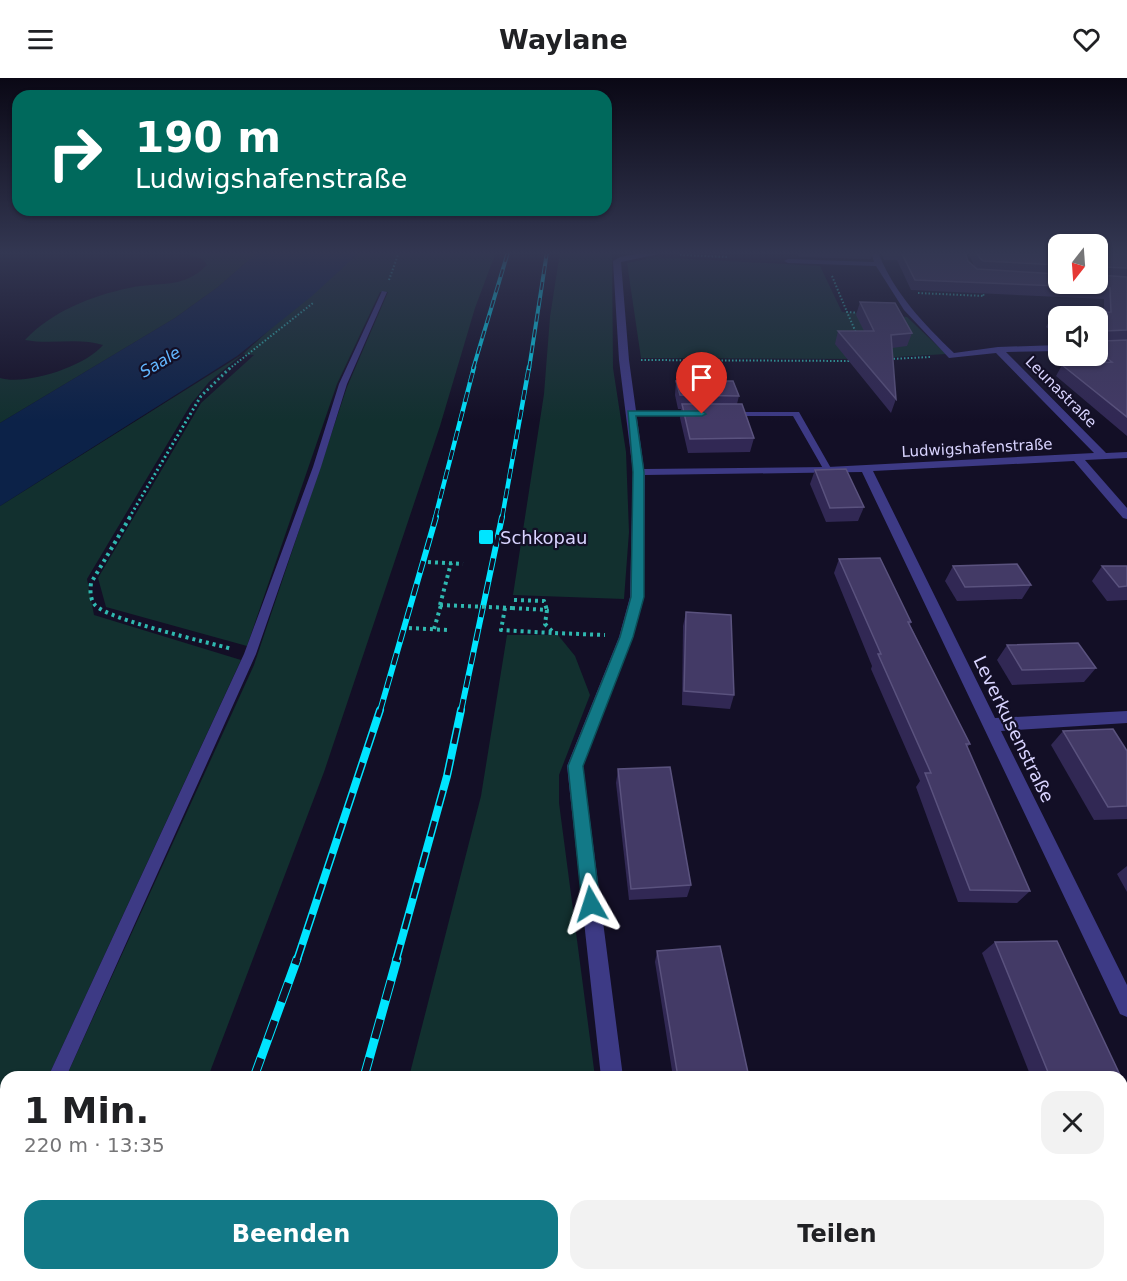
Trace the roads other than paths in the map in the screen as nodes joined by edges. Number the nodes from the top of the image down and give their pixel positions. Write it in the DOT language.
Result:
graph roads {
  1 [pos="377,308"];
  2 [pos="620,308"];
  3 [pos="906,308"];
  4 [pos="1048,348"];
  5 [pos="998,350"];
  6 [pos="631,413"];
  7 [pos="702,414"];
  8 [pos="725,414"];
  9 [pos="1102,455"];
  10 [pos="1127,455"];
  11 [pos="1076,457"];
  12 [pos="866,468"];
  13 [pos="828,470"];
  14 [pos="639,472"];
  15 [pos="1127,515"];
  16 [pos="1127,717"];
  17 [pos="990,725"];
  18 [pos="1127,1007"];
  19 [pos="60,1071"];
  20 [pos="611,1071"];
  1 -- 19 [label="lane"];
  2 -- 6 [label="street"];
  3 -- 5 [label="street"];
  4 -- 5 [label="street"];
  5 -- 9 [label="street, Leunastraße"];
  6 -- 7 [label="lane"];
  6 -- 14 [label="street"];
  8 -- 13 [label="lane"];
  9 -- 10 [label="street, Ludwigshafenstraße"];
  9 -- 11 [label="street, Ludwigshafenstraße"];
  11 -- 12 [label="street, Ludwigshafenstraße"];
  11 -- 15 [label="street"];
  12 -- 13 [label="street, Ludwigshafenstraße"];
  12 -- 17 [label="street, Leverkusenstraße"];
  13 -- 14 [label="street, Ludwigshafenstraße"];
  14 -- 20 [label="street"];
  16 -- 17 [label="street"];
  17 -- 18 [label="street, Leverkusenstraße"];
}
